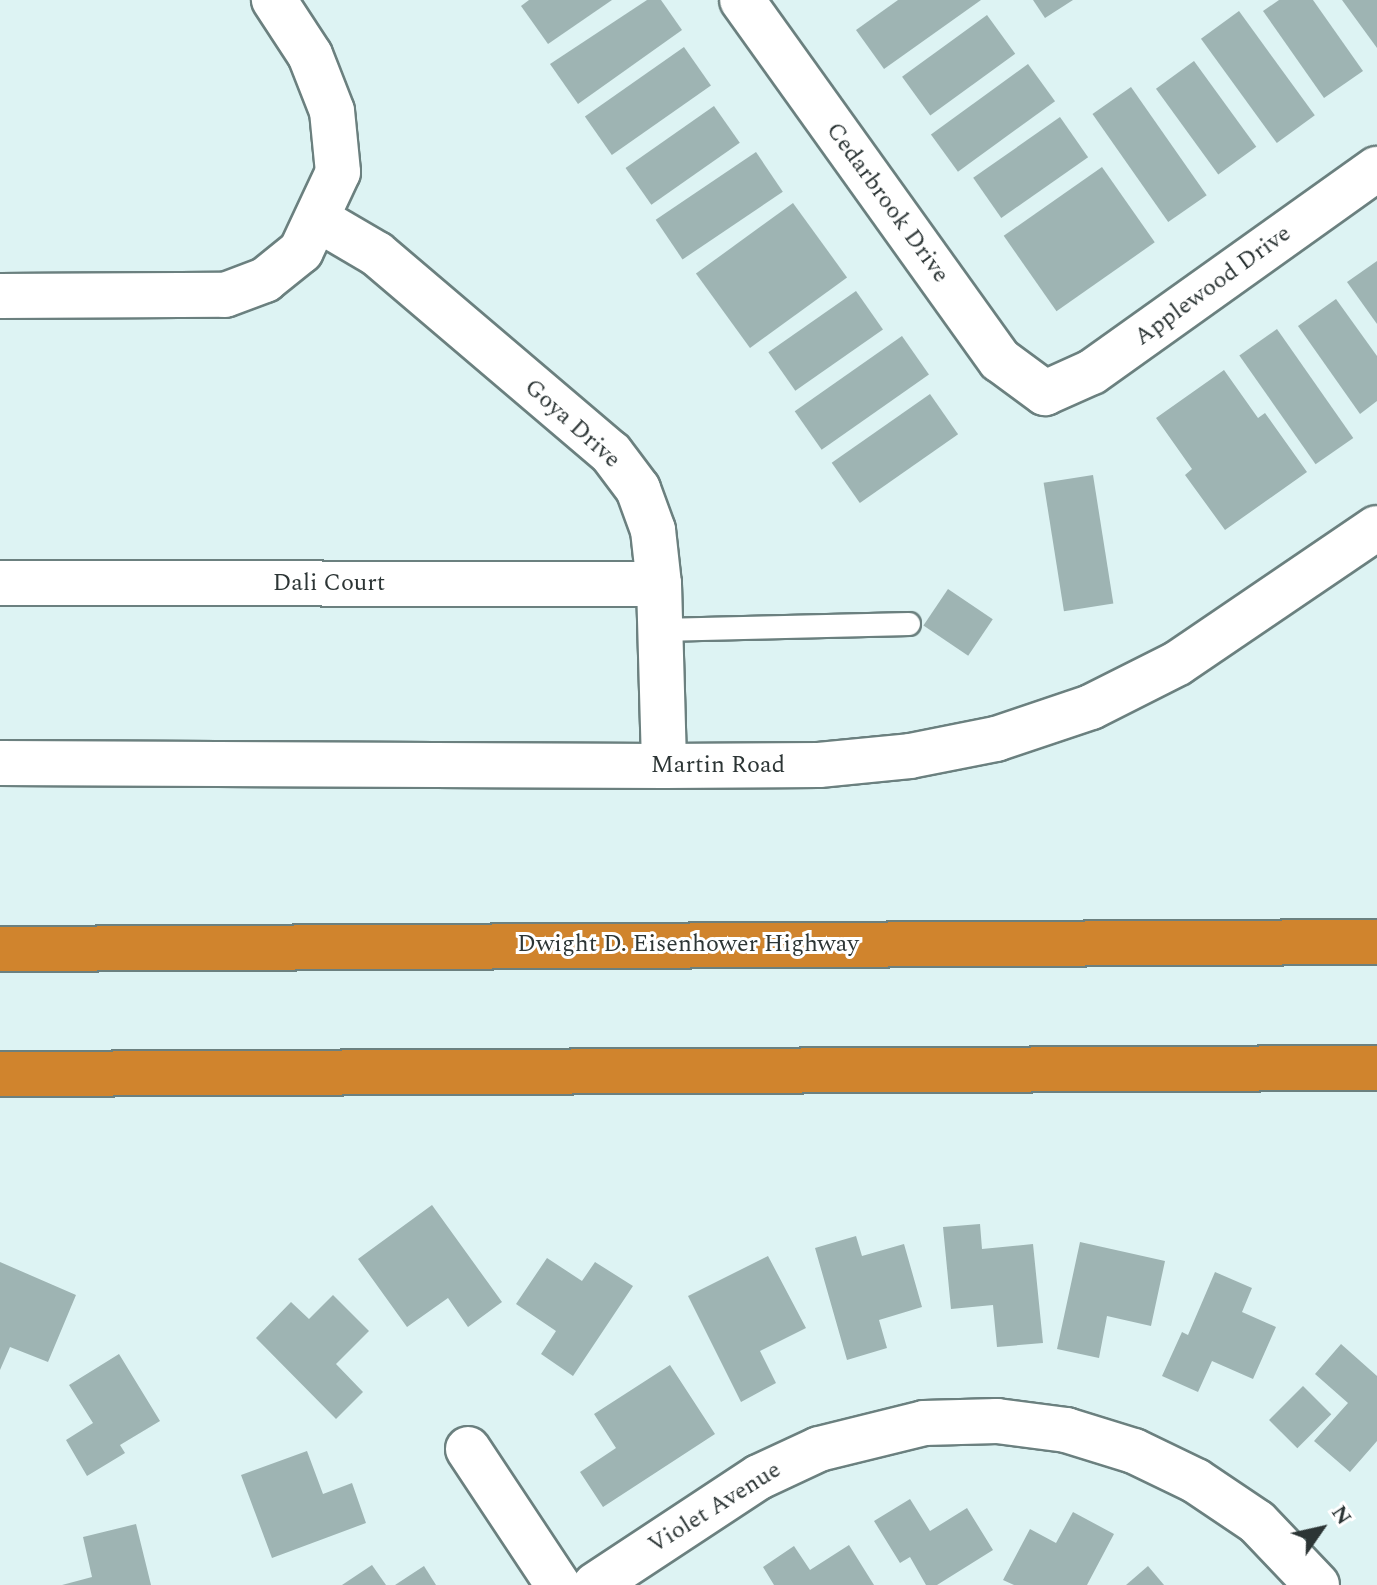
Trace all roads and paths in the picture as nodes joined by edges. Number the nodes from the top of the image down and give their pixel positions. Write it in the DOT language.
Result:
graph roads {
  1 [pos="274,0"];
  2 [pos="761,7"];
  3 [pos="1377,169"];
  4 [pos="319,220"];
  5 [pos="0,296"];
  6 [pos="1045,393"];
  7 [pos="1377,528"];
  8 [pos="0,583"];
  9 [pos="659,584"];
  10 [pos="909,624"];
  11 [pos="661,630"];
  12 [pos="0,763"];
  13 [pos="664,766"];
  14 [pos="1377,942"];
  15 [pos="0,949"];
  16 [pos="1377,1068"];
  17 [pos="0,1074"];
  18 [pos="468,1449"];
  19 [pos="558,1585"];
  20 [pos="595,1585"];
  21 [pos="1317,1585"];
  1 -- 4 [label="street"];
  2 -- 6 [label="street, Cedarbrook Drive"];
  3 -- 6 [label="street, Applewood Drive"];
  4 -- 5 [label="street"];
  4 -- 9 [label="street, Goya Drive"];
  7 -- 13 [label="street, Martin Road"];
  8 -- 9 [label="street, Dali Court"];
  9 -- 11 [label="street, Goya Drive"];
  10 -- 11 [label="lane"];
  11 -- 13 [label="street, Goya Drive"];
  12 -- 13 [label="street, Martin Road"];
  14 -- 15 [label="highway, Dwight D. Eisenhower Highway"];
  16 -- 17 [label="highway"];
  18 -- 19 [label="street"];
  20 -- 21 [label="street, Violet Avenue"];
}
